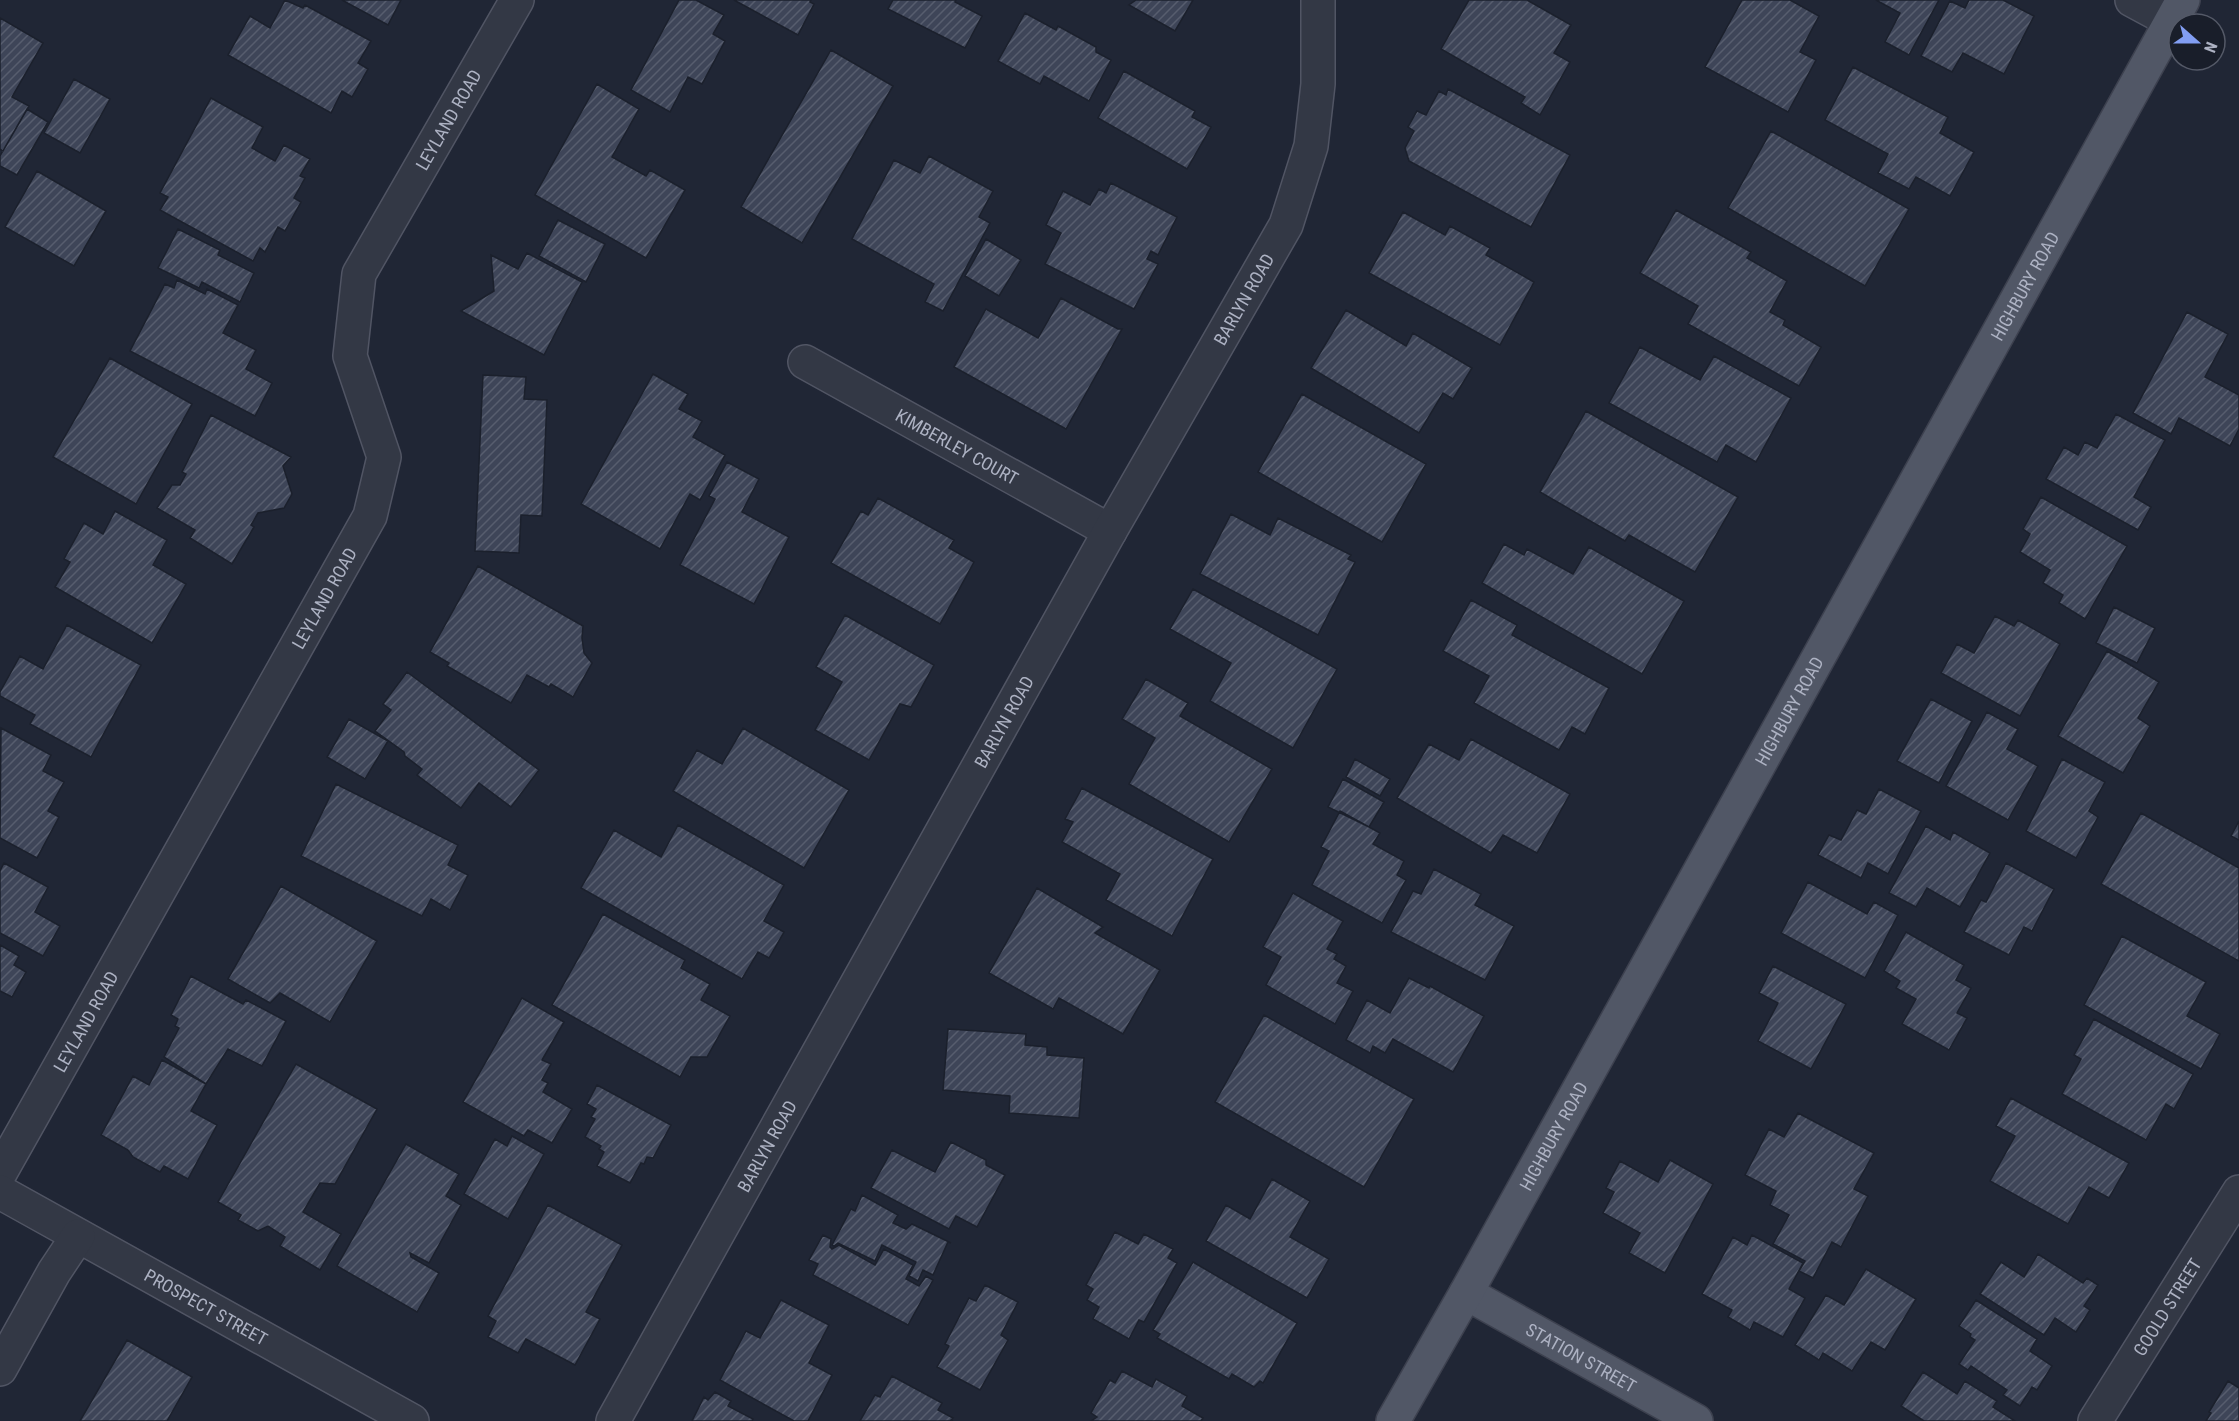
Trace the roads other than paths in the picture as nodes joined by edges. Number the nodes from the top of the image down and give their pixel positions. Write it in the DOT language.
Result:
graph roads {
  1 [pos="517,0"];
  2 [pos="1318,0"];
  3 [pos="2133,0"];
  4 [pos="2177,11"];
  5 [pos="805,362"];
  6 [pos="1110,531"];
  7 [pos="0,1173"];
  8 [pos="0,1192"];
  9 [pos="2239,1192"];
  10 [pos="78,1236"];
  11 [pos="1466,1293"];
  12 [pos="0,1370"];
  13 [pos="412,1421"];
  14 [pos="613,1421"];
  15 [pos="1393,1421"];
  16 [pos="1696,1421"];
  17 [pos="2095,1421"];
  1 -- 7 [label="street, LEYLAND ROAD"];
  2 -- 6 [label="street, BARLYN ROAD"];
  3 -- 4 [label="street"];
  4 -- 11 [label="main road, HIGHBURY ROAD"];
  5 -- 6 [label="street, KIMBERLEY COURT"];
  6 -- 14 [label="street, BARLYN ROAD"];
  8 -- 10 [label="street, PROSPECT STREET"];
  9 -- 17 [label="street, GOOLD STREET"];
  10 -- 12 [label="street"];
  10 -- 13 [label="street, PROSPECT STREET"];
  11 -- 15 [label="main road, HIGHBURY ROAD"];
  11 -- 16 [label="main road, STATION STREET"];
}
